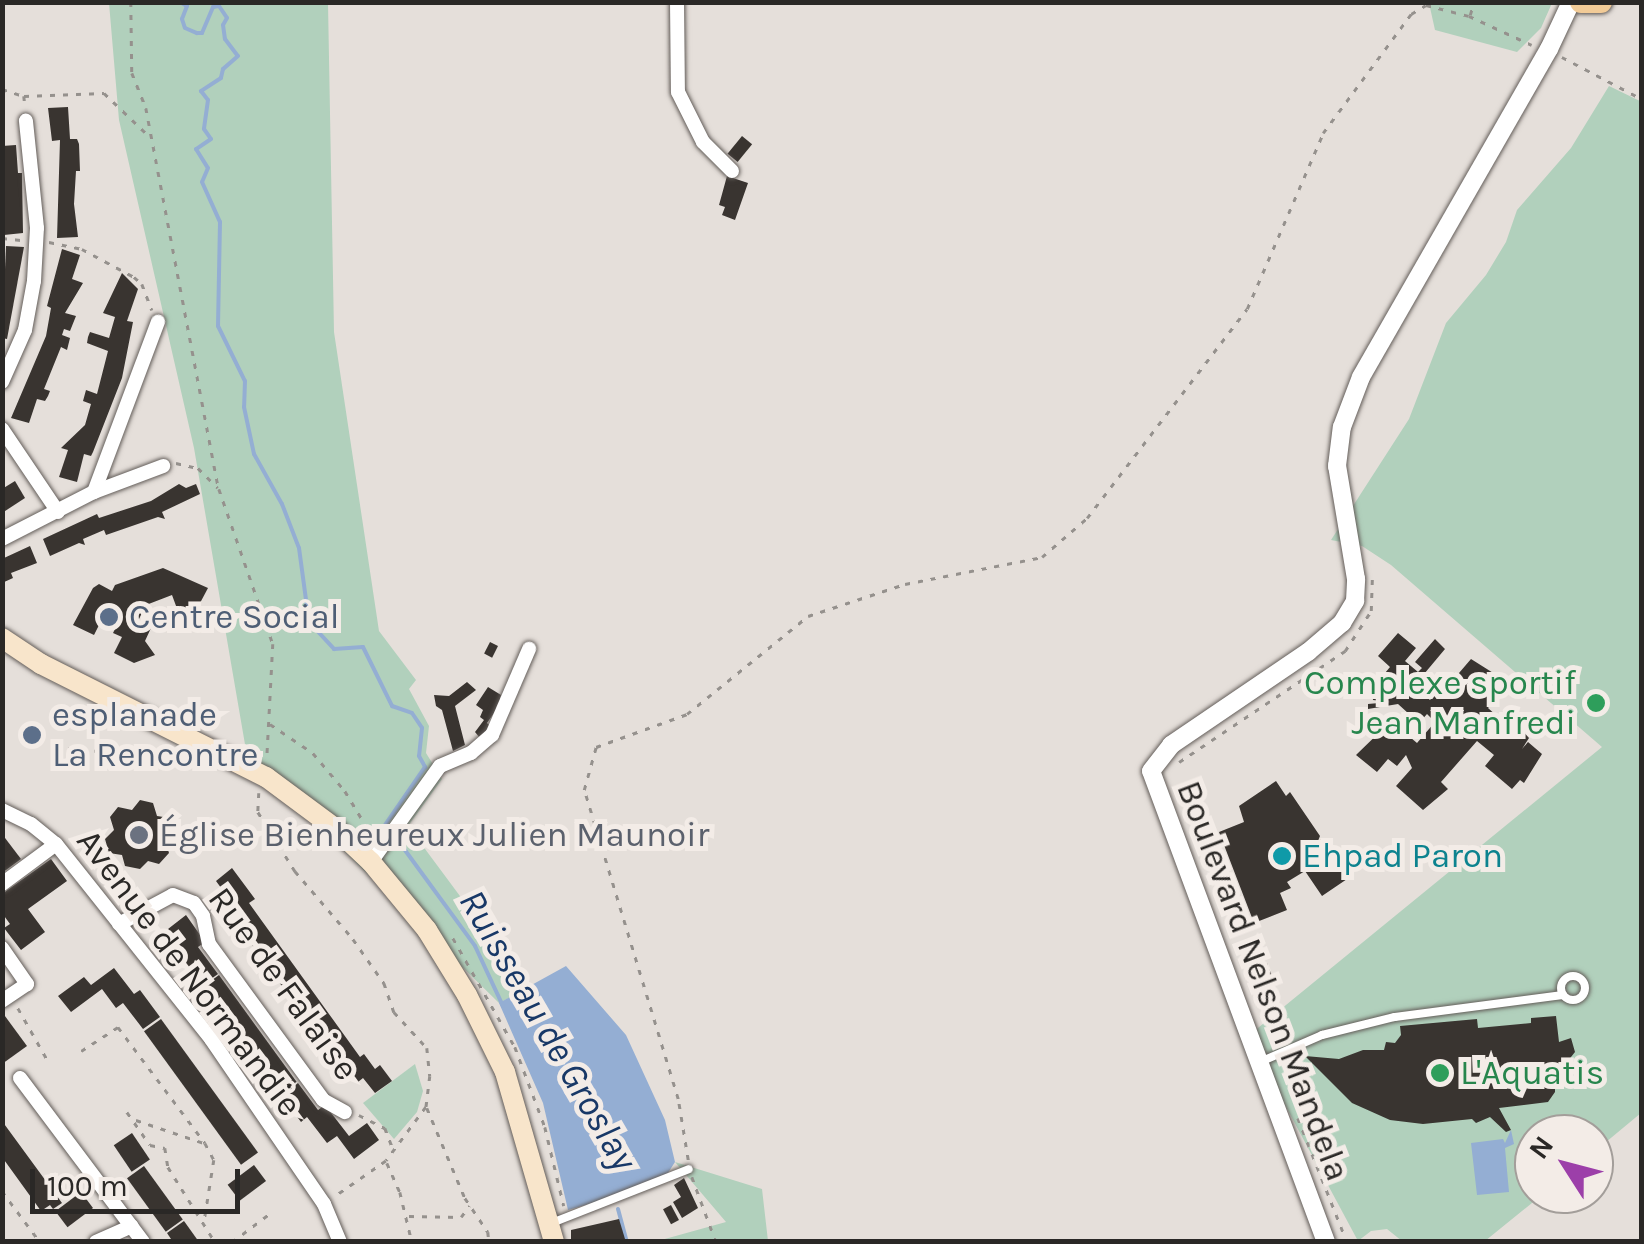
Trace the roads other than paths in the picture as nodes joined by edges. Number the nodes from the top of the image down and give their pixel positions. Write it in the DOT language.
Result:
graph roads {
  1 [pos="677,2"];
  2 [pos="1571,2"];
  3 [pos="1581,2"];
  4 [pos="1601,2"];
  5 [pos="26,121"];
  6 [pos="732,170"];
  7 [pos="158,322"];
  8 [pos="2,382"];
  9 [pos="2,429"];
  10 [pos="163,466"];
  11 [pos="94,492"];
  12 [pos="58,512"];
  13 [pos="2,539"];
  14 [pos="2,638"];
  15 [pos="530,649"];
  16 [pos="2,653"];
  17 [pos="162,723"];
  18 [pos="2,810"];
  19 [pos="56,844"];
  20 [pos="375,856"];
  21 [pos="2,884"];
  22 [pos="120,924"];
  23 [pos="2,948"];
  24 [pos="1563,995"];
  25 [pos="2,1001"];
  26 [pos="1260,1062"];
  27 [pos="20,1078"];
  28 [pos="345,1112"];
  29 [pos="689,1169"];
  30 [pos="132,1226"];
  31 [pos="551,1233"];
  32 [pos="96,1242"];
  33 [pos="143,1242"];
  34 [pos="340,1242"];
  35 [pos="1326,1242"];
  1 -- 6 [label="street"];
  2 -- 26 [label="street, Boulevard Nelson Mandela"];
  3 -- 4 [label="main road"];
  5 -- 8 [label="street"];
  7 -- 11 [label="street"];
  9 -- 12 [label="street"];
  10 -- 11 [label="street"];
  11 -- 12 [label="street"];
  12 -- 13 [label="street"];
  14 -- 17 [label="main road"];
  15 -- 20 [label="street"];
  16 -- 17 [label="main road"];
  17 -- 20 [label="main road"];
  18 -- 19 [label="street, Avenue de Normandie"];
  19 -- 21 [label="street"];
  19 -- 22 [label="street, Avenue de Normandie"];
  20 -- 31 [label="main road"];
  22 -- 28 [label="street, Rue de Falaise"];
  22 -- 34 [label="street, Avenue de Normandie"];
  23 -- 25 [label="street"];
  24 -- 26 [label="lane"];
  26 -- 35 [label="street, Boulevard Nelson Mandela"];
  27 -- 30 [label="street"];
  29 -- 31 [label="lane"];
  30 -- 32 [label="street"];
  30 -- 33 [label="street"];
}
